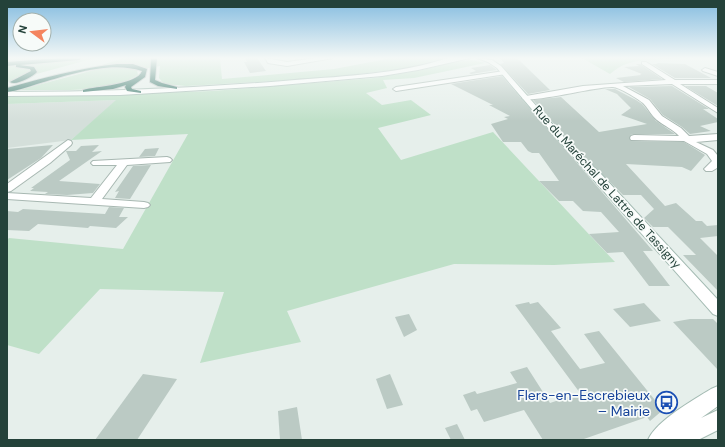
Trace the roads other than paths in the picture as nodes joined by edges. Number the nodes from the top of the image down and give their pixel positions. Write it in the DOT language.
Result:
graph roads {
  1 [pos="152,78"];
  2 [pos="23,79"];
  3 [pos="39,79"];
  4 [pos="42,79"];
  5 [pos="50,79"];
  6 [pos="151,79"];
  7 [pos="329,79"];
  8 [pos="464,79"];
  9 [pos="509,79"];
  10 [pos="669,79"];
  11 [pos="137,80"];
  12 [pos="306,81"];
  13 [pos="672,81"];
  14 [pos="718,82"];
  15 [pos="616,86"];
  16 [pos="175,88"];
  17 [pos="7,89"];
  18 [pos="396,89"];
  19 [pos="85,91"];
  20 [pos="132,91"];
  21 [pos="120,93"];
  22 [pos="526,98"];
  23 [pos="718,111"];
  24 [pos="718,137"];
  25 [pos="634,138"];
  26 [pos="685,138"];
  27 [pos="68,144"];
  28 [pos="167,160"];
  29 [pos="124,162"];
  30 [pos="96,163"];
  31 [pos="709,169"];
  32 [pos="7,189"];
  33 [pos="7,196"];
  34 [pos="94,202"];
  35 [pos="144,205"];
  36 [pos="718,310"];
  37 [pos="718,395"];
  38 [pos="718,420"];
  39 [pos="658,440"];
  40 [pos="676,440"];
  1 -- 16 [label="highway"];
  2 -- 17 [label="highway"];
  3 -- 17 [label="highway"];
  4 -- 17 [label="highway"];
  5 -- 17 [label="highway"];
  6 -- 20 [label="highway"];
  7 -- 12 [label="street"];
  8 -- 18 [label="street"];
  9 -- 22 [label="street, Rue du Maréchal de Lattre de Tassigny"];
  10 -- 13 [label="street"];
  11 -- 19 [label="highway"];
  11 -- 20 [label="highway"];
  12 -- 16 [label="street"];
  12 -- 20 [label="street"];
  13 -- 14 [label="street"];
  13 -- 15 [label="street"];
  13 -- 23 [label="street"];
  15 -- 22 [label="street"];
  15 -- 26 [label="street"];
  16 -- 20 [label="street"];
  17 -- 19 [label="street"];
  17 -- 21 [label="street"];
  19 -- 20 [label="street"];
  20 -- 21 [label="highway"];
  22 -- 36 [label="street, Rue du Maréchal de Lattre de Tassigny"];
  24 -- 26 [label="street"];
  25 -- 26 [label="street"];
  26 -- 31 [label="street"];
  27 -- 32 [label="street"];
  28 -- 29 [label="street"];
  29 -- 30 [label="street"];
  29 -- 34 [label="street"];
  33 -- 34 [label="street"];
  34 -- 35 [label="street"];
  37 -- 39 [label="street"];
  38 -- 40 [label="street"];
}
